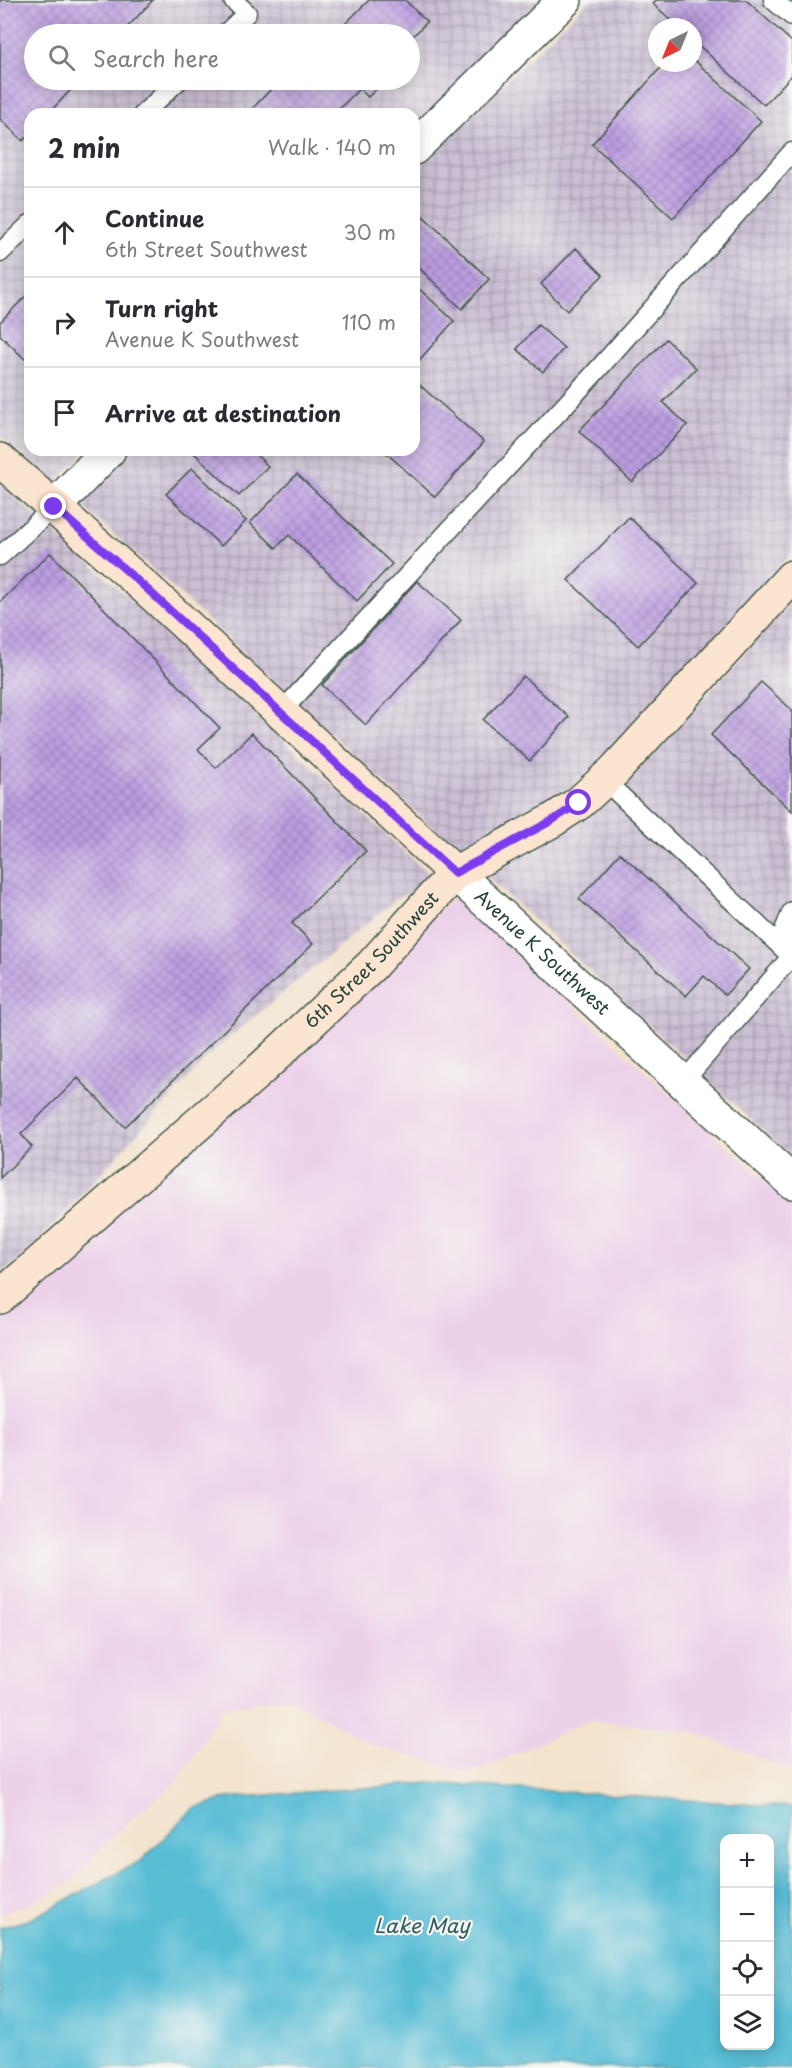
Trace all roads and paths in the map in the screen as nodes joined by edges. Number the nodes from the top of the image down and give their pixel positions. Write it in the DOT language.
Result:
graph roads {
  1 [pos="233,0"];
  2 [pos="565,0"];
  3 [pos="773,0"];
  4 [pos="792,16"];
  5 [pos="235,24"];
  6 [pos="168,90"];
  7 [pos="149,108"];
  8 [pos="420,142"];
  9 [pos="792,152"];
  10 [pos="24,230"];
  11 [pos="0,253"];
  12 [pos="103,456"];
  13 [pos="0,460"];
  14 [pos="54,507"];
  15 [pos="0,556"];
  16 [pos="792,577"];
  17 [pos="281,712"];
  18 [pos="604,780"];
  19 [pos="455,873"];
  20 [pos="792,911"];
  21 [pos="792,957"];
  22 [pos="683,1082"];
  23 [pos="792,1182"];
  24 [pos="1,1293"];
  1 -- 5 [label="lane"];
  2 -- 8 [label="street"];
  3 -- 4 [label="lane"];
  6 -- 7 [label="lane"];
  9 -- 17 [label="lane"];
  10 -- 11 [label="lane"];
  12 -- 14 [label="street"];
  13 -- 14 [label="street, Avenue K Southwest"];
  14 -- 15 [label="lane"];
  14 -- 17 [label="street, Avenue K Southwest"];
  16 -- 18 [label="street, 6th Street Southwest"];
  17 -- 19 [label="street, Avenue K Southwest"];
  18 -- 19 [label="street, 6th Street Southwest"];
  18 -- 21 [label="lane"];
  19 -- 22 [label="street, Avenue K Southwest"];
  19 -- 24 [label="street, 6th Street Southwest"];
  20 -- 21 [label="lane"];
  21 -- 22 [label="lane"];
  22 -- 23 [label="street, Avenue K Southwest"];
}
